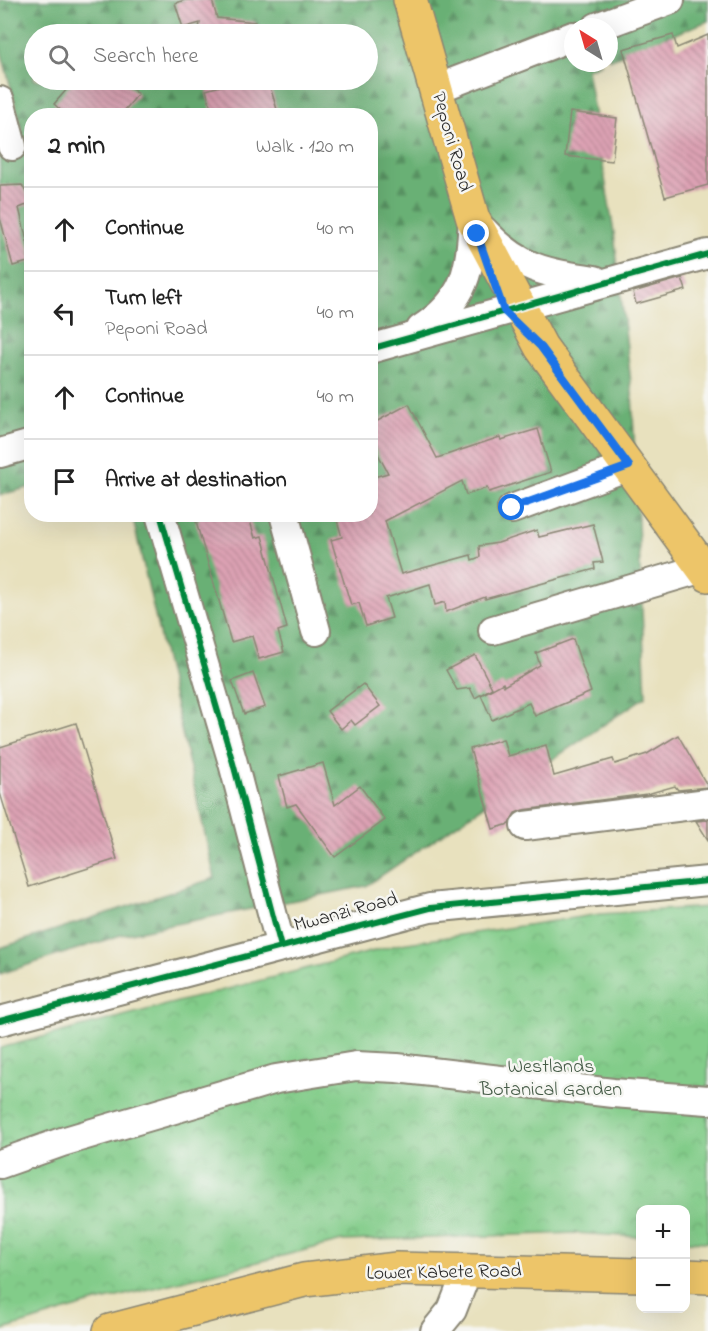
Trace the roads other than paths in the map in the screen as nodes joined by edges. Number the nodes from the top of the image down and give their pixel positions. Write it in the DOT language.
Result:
graph roads {
  1 [pos="411,0"];
  2 [pos="670,0"];
  3 [pos="618,19"];
  4 [pos="564,39"];
  5 [pos="436,89"];
  6 [pos="0,101"];
  7 [pos="12,146"];
  8 [pos="473,219"];
  9 [pos="708,254"];
  10 [pos="607,282"];
  11 [pos="512,309"];
  12 [pos="406,339"];
  13 [pos="378,347"];
  14 [pos="24,446"];
  15 [pos="0,453"];
  16 [pos="629,466"];
  17 [pos="512,508"];
  18 [pos="162,522"];
  19 [pos="286,522"];
  20 [pos="705,571"];
  21 [pos="493,630"];
  22 [pos="316,631"];
  23 [pos="708,803"];
  24 [pos="525,826"];
  25 [pos="708,881"];
  26 [pos="281,947"];
  27 [pos="0,1021"];
  28 [pos="708,1100"];
  29 [pos="0,1164"];
  30 [pos="468,1269"];
  31 [pos="636,1275"];
  32 [pos="690,1276"];
  33 [pos="708,1276"];
  34 [pos="110,1331"];
  35 [pos="435,1331"];
  1 -- 5 [label="main road, Peponi Road"];
  2 -- 3 [label="street"];
  4 -- 5 [label="street"];
  5 -- 8 [label="main road, Peponi Road"];
  6 -- 7 [label="street"];
  8 -- 10 [label="street"];
  8 -- 11 [label="main road, Peponi Road"];
  8 -- 12 [label="street"];
  9 -- 10 [label="street"];
  10 -- 11 [label="street"];
  11 -- 12 [label="street"];
  11 -- 16 [label="main road, Peponi Road"];
  12 -- 13 [label="street"];
  14 -- 15 [label="street"];
  16 -- 17 [label="street"];
  16 -- 20 [label="main road, Peponi Road"];
  18 -- 26 [label="street"];
  19 -- 22 [label="street"];
  20 -- 21 [label="street"];
  23 -- 24 [label="street"];
  25 -- 26 [label="street, Mwanzi Road"];
  26 -- 27 [label="street, Mwanzi Road"];
  28 -- 29 [label="street"];
  30 -- 31 [label="main road, Lower Kabete Road"];
  30 -- 34 [label="main road, Lower Kabete Road"];
  30 -- 35 [label="street"];
  32 -- 33 [label="main road"];
}
